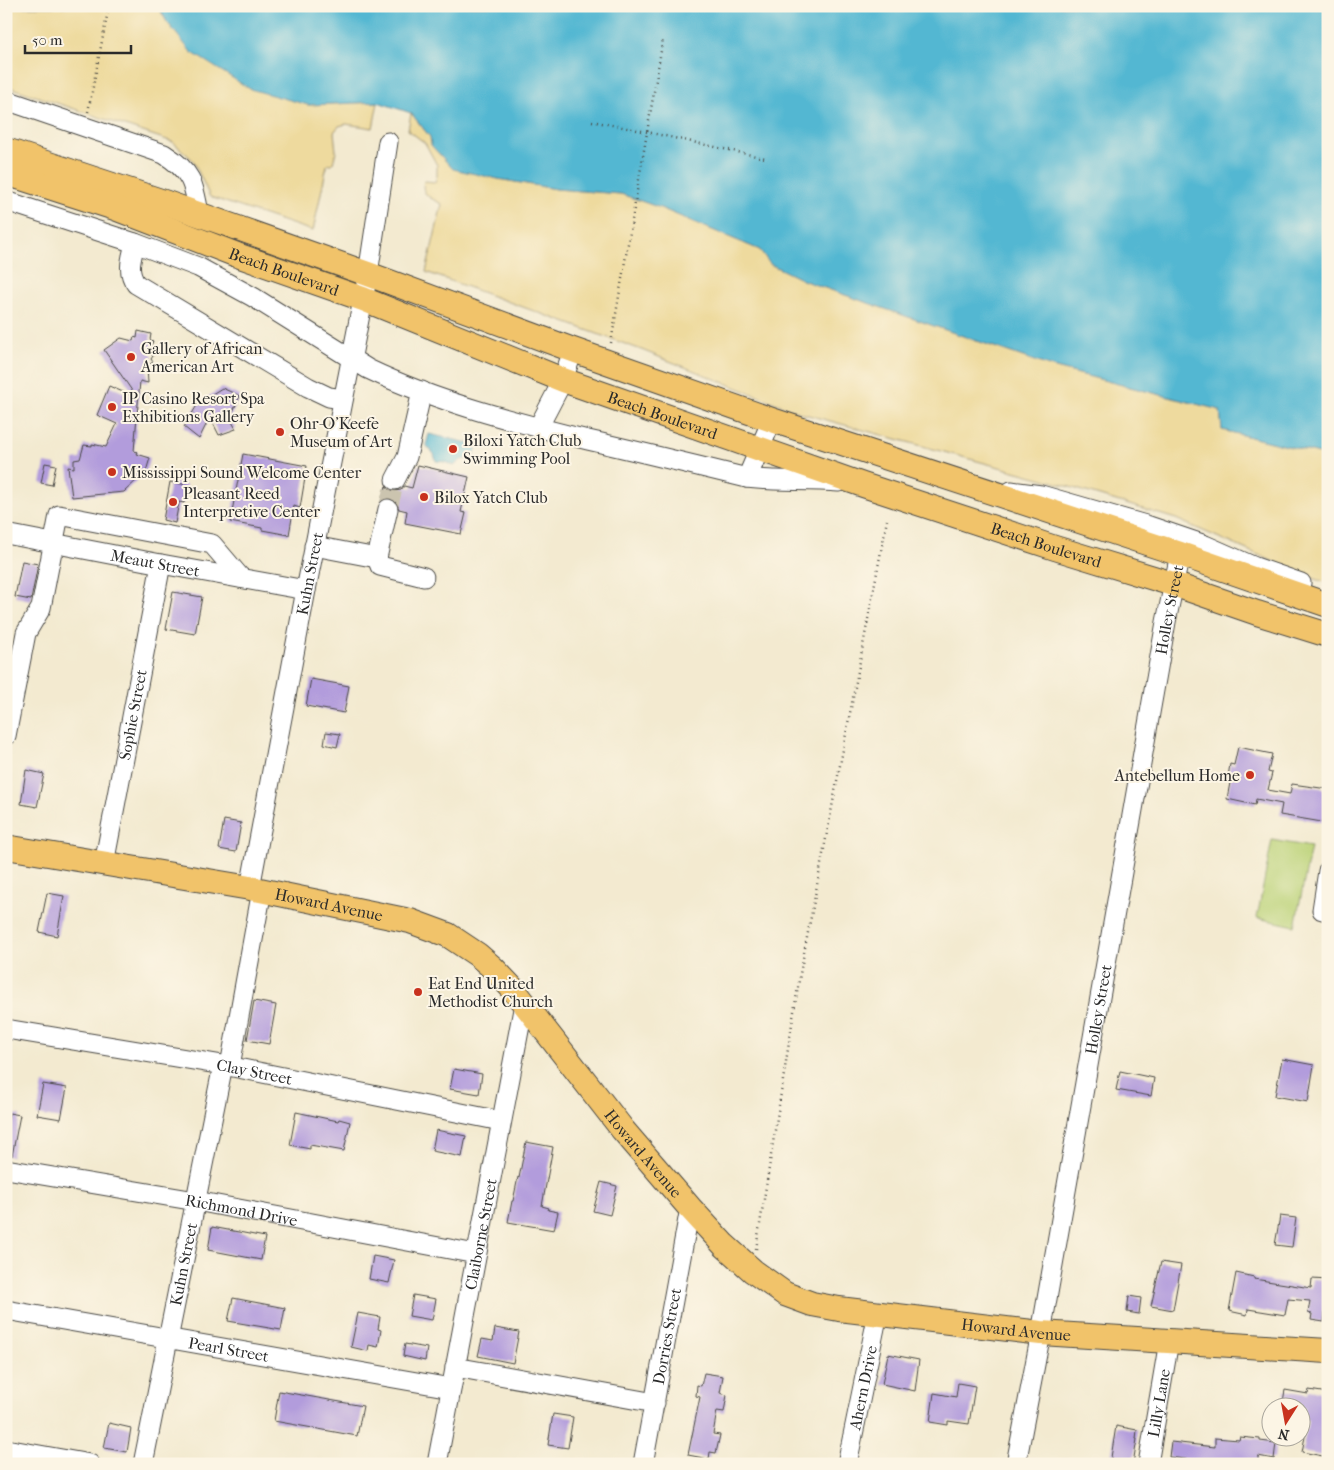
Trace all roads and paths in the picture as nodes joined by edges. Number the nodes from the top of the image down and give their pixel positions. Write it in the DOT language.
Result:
graph roads {
  1 [pos="108,6"];
  2 [pos="663,39"];
  3 [pos="6,100"];
  4 [pos="87,116"];
  5 [pos="592,121"];
  6 [pos="647,132"];
  7 [pos="388,142"];
  8 [pos="6,150"];
  9 [pos="765,158"];
  10 [pos="6,173"];
  11 [pos="6,201"];
  12 [pos="199,214"];
  13 [pos="135,242"];
  14 [pos="368,274"];
  15 [pos="363,299"];
  16 [pos="610,346"];
  17 [pos="573,350"];
  18 [pos="351,359"];
  19 [pos="563,380"];
  20 [pos="422,391"];
  21 [pos="343,400"];
  22 [pos="772,420"];
  23 [pos="538,428"];
  24 [pos="759,448"];
  25 [pos="747,478"];
  26 [pos="395,480"];
  27 [pos="863,485"];
  28 [pos="980,489"];
  29 [pos="388,509"];
  30 [pos="887,520"];
  31 [pos="6,534"];
  32 [pos="54,543"];
  33 [pos="314,546"];
  34 [pos="1180,554"];
  35 [pos="377,558"];
  36 [pos="161,564"];
  37 [pos="424,577"];
  38 [pos="241,578"];
  39 [pos="1173,584"];
  40 [pos="306,590"];
  41 [pos="1328,593"];
  42 [pos="1328,605"];
  43 [pos="1328,634"];
  44 [pos="6,736"];
  45 [pos="6,848"];
  46 [pos="104,864"];
  47 [pos="1328,871"];
  48 [pos="256,889"];
  49 [pos="1328,911"];
  50 [pos="524,1004"];
  51 [pos="6,1029"];
  52 [pos="227,1066"];
  53 [pos="501,1121"];
  54 [pos="6,1169"];
  55 [pos="196,1201"];
  56 [pos="690,1208"];
  57 [pos="476,1254"];
  58 [pos="752,1270"];
  59 [pos="6,1310"];
  60 [pos="878,1313"];
  61 [pos="1042,1333"];
  62 [pos="168,1338"];
  63 [pos="1168,1341"];
  64 [pos="1328,1351"];
  65 [pos="455,1367"];
  66 [pos="451,1388"];
  67 [pos="655,1403"];
  68 [pos="6,1448"];
  69 [pos="90,1464"];
  70 [pos="143,1464"];
  71 [pos="437,1464"];
  72 [pos="643,1464"];
  73 [pos="847,1464"];
  74 [pos="1016,1464"];
  75 [pos="1148,1464"];
  1 -- 4 [label="path"];
  2 -- 6 [label="path"];
  3 -- 12 [label="street"];
  5 -- 6 [label="path"];
  6 -- 9 [label="path"];
  6 -- 16 [label="path"];
  7 -- 14 [label="street, Kuhn Street"];
  8 -- 12 [label="main road, Beach Boulevard"];
  10 -- 15 [label="main road, Beach Boulevard"];
  11 -- 13 [label="street"];
  12 -- 14 [label="main road, Beach Boulevard"];
  13 -- 18 [label="street"];
  13 -- 21 [label="street"];
  14 -- 15 [label="street, Kuhn Street"];
  14 -- 17 [label="main road, Beach Boulevard"];
  15 -- 18 [label="street, Kuhn Street"];
  15 -- 19 [label="main road, Beach Boulevard"];
  17 -- 19 [label="street"];
  17 -- 22 [label="main road, Beach Boulevard"];
  18 -- 20 [label="street"];
  18 -- 21 [label="street, Kuhn Street"];
  19 -- 23 [label="street"];
  19 -- 24 [label="main road, Beach Boulevard"];
  20 -- 23 [label="street"];
  20 -- 26 [label="street"];
  21 -- 33 [label="street, Kuhn Street"];
  22 -- 24 [label="street"];
  22 -- 28 [label="main road, Beach Boulevard"];
  23 -- 25 [label="street"];
  24 -- 25 [label="street"];
  24 -- 27 [label="main road, Beach Boulevard"];
  25 -- 27 [label="street"];
  27 -- 39 [label="main road, Beach Boulevard"];
  28 -- 34 [label="main road, Beach Boulevard"];
  28 -- 41 [label="street"];
  29 -- 35 [label="street"];
  30 -- 58 [label="path"];
  31 -- 32 [label="street, Meaut Street"];
  32 -- 36 [label="street, Meaut Street"];
  32 -- 38 [label="street"];
  32 -- 44 [label="street"];
  33 -- 35 [label="street"];
  33 -- 40 [label="street, Kuhn Street"];
  34 -- 39 [label="street, Holley Street"];
  34 -- 42 [label="main road, Beach Boulevard"];
  35 -- 37 [label="street"];
  36 -- 38 [label="street, Meaut Street"];
  36 -- 46 [label="street, Sophie Street"];
  38 -- 40 [label="street, Meaut Street"];
  39 -- 43 [label="main road, Beach Boulevard"];
  39 -- 61 [label="street, Holley Street"];
  40 -- 48 [label="street, Kuhn Street"];
  45 -- 46 [label="main road, Howard Avenue"];
  46 -- 48 [label="main road, Howard Avenue"];
  47 -- 49 [label="street"];
  48 -- 50 [label="main road, Howard Avenue"];
  48 -- 52 [label="street, Kuhn Street"];
  50 -- 53 [label="street, Claiborne Street"];
  50 -- 56 [label="main road, Howard Avenue"];
  51 -- 52 [label="street, Clay Street"];
  52 -- 53 [label="street, Clay Street"];
  52 -- 55 [label="street, Kuhn Street"];
  53 -- 57 [label="street, Claiborne Street"];
  54 -- 55 [label="street, Richmond Drive"];
  55 -- 57 [label="street, Richmond Drive"];
  55 -- 62 [label="street, Kuhn Street"];
  56 -- 58 [label="main road, Howard Avenue"];
  56 -- 67 [label="street, Dorries Street"];
  57 -- 65 [label="street, Claiborne Street"];
  58 -- 60 [label="main road, Howard Avenue"];
  59 -- 62 [label="street, Pearl Street"];
  60 -- 61 [label="main road, Howard Avenue"];
  60 -- 73 [label="street, Ahern Drive"];
  61 -- 63 [label="main road, Howard Avenue"];
  61 -- 74 [label="street, Holley Street"];
  62 -- 66 [label="street, Pearl Street"];
  62 -- 70 [label="street, Kuhn Street"];
  63 -- 64 [label="main road, Howard Avenue"];
  63 -- 75 [label="street, Lilly Lane"];
  65 -- 66 [label="street, Claiborne Street"];
  65 -- 67 [label="street"];
  66 -- 71 [label="street, Claiborne Street"];
  67 -- 72 [label="street, Dorries Street"];
  68 -- 69 [label="street"];
}
